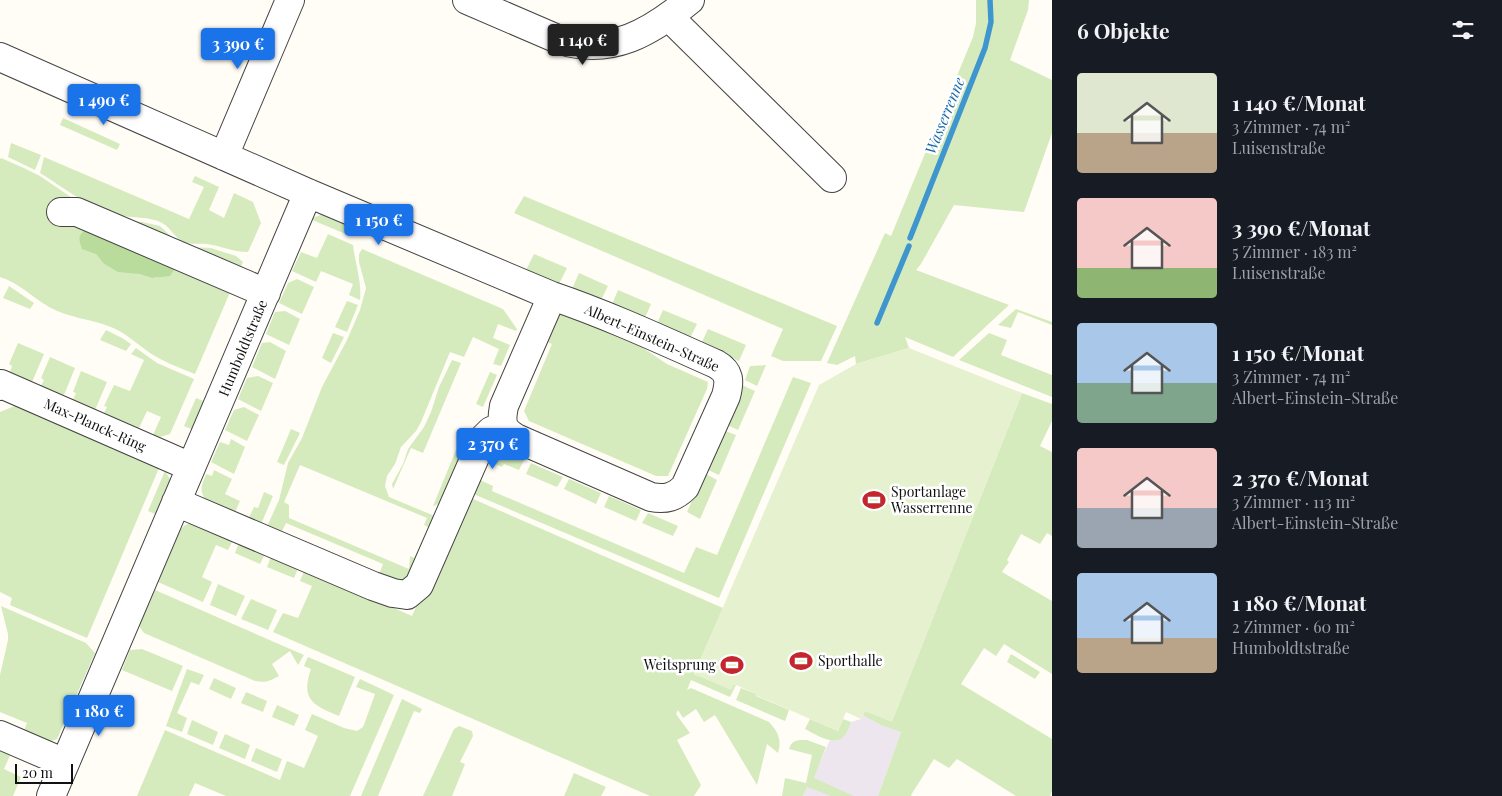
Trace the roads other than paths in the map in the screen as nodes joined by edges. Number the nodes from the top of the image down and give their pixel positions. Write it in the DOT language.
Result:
graph roads {
  1 [pos="290,0"];
  2 [pos="466,0"];
  3 [pos="690,0"];
  4 [pos="669,17"];
  5 [pos="0,57"];
  6 [pos="224,156"];
  7 [pos="832,178"];
  8 [pos="308,193"];
  9 [pos="61,212"];
  10 [pos="266,294"];
  11 [pos="552,296"];
  12 [pos="0,386"];
  13 [pos="503,426"];
  14 [pos="191,467"];
  15 [pos="176,502"];
  16 [pos="0,735"];
  17 [pos="65,763"];
  18 [pos="51,796"];
  1 -- 6 [label="street"];
  2 -- 4 [label="street"];
  3 -- 4 [label="street"];
  4 -- 7 [label="street"];
  5 -- 6 [label="street, Albert-Einstein-Straße"];
  6 -- 8 [label="street, Albert-Einstein-Straße"];
  8 -- 10 [label="street, Humboldtstraße"];
  8 -- 11 [label="street, Albert-Einstein-Straße"];
  9 -- 10 [label="street"];
  10 -- 14 [label="street, Humboldtstraße"];
  11 -- 13 [label="street"];
  11 -- 13 [label="street, Albert-Einstein-Straße"];
  12 -- 14 [label="street, Max-Planck-Ring"];
  13 -- 15 [label="street"];
  14 -- 15 [label="street, Humboldtstraße"];
  15 -- 17 [label="street, Humboldtstraße"];
  16 -- 17 [label="street"];
  17 -- 18 [label="street, Humboldtstraße"];
}
